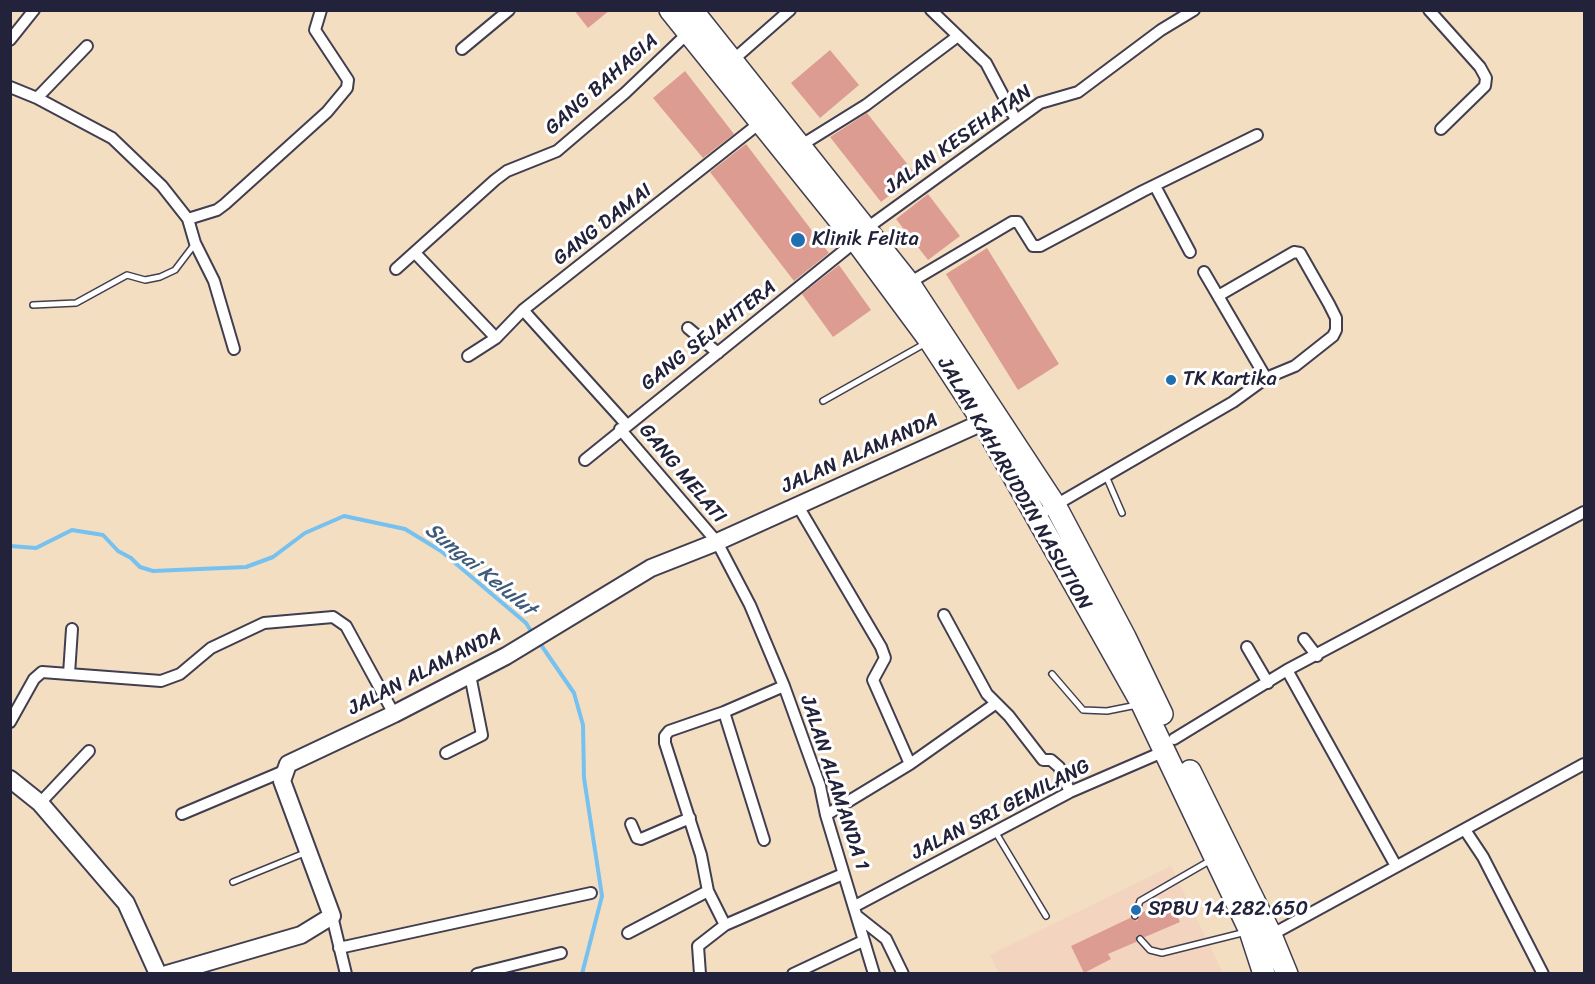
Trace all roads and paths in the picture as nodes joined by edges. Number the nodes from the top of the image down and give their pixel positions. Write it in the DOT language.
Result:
graph roads {
  1 [pos="34,10"];
  2 [pos="321,10"];
  3 [pos="509,10"];
  4 [pos="670,10"];
  5 [pos="692,10"];
  6 [pos="790,10"];
  7 [pos="931,10"];
  8 [pos="1194,10"];
  9 [pos="1429,10"];
  10 [pos="688,33"];
  11 [pos="958,36"];
  12 [pos="10,40"];
  13 [pos="87,46"];
  14 [pos="462,49"];
  15 [pos="733,60"];
  16 [pos="10,87"];
  17 [pos="37,98"];
  18 [pos="1016,120"];
  19 [pos="761,122"];
  20 [pos="1441,129"];
  21 [pos="1257,135"];
  22 [pos="800,146"];
  23 [pos="1155,186"];
  24 [pos="188,219"];
  25 [pos="862,234"];
  26 [pos="195,243"];
  27 [pos="1190,252"];
  28 [pos="416,254"];
  29 [pos="396,269"];
  30 [pos="1204,272"];
  31 [pos="909,283"];
  32 [pos="1218,296"];
  33 [pos="33,305"];
  34 [pos="523,310"];
  35 [pos="688,328"];
  36 [pos="496,338"];
  37 [pos="930,340"];
  38 [pos="234,349"];
  39 [pos="718,354"];
  40 [pos="468,356"];
  41 [pos="1266,378"];
  42 [pos="823,401"];
  43 [pos="983,422"];
  44 [pos="623,426"];
  45 [pos="585,460"];
  46 [pos="1105,474"];
  47 [pos="1055,505"];
  48 [pos="798,506"];
  49 [pos="1584,512"];
  50 [pos="1122,513"];
  51 [pos="1035,517"];
  52 [pos="717,542"];
  53 [pos="944,615"];
  54 [pos="72,629"];
  55 [pos="1304,639"];
  56 [pos="1247,646"];
  57 [pos="1317,656"];
  58 [pos="1287,670"];
  59 [pos="69,674"];
  60 [pos="470,675"];
  61 [pos="1052,675"];
  62 [pos="1268,683"];
  63 [pos="784,686"];
  64 [pos="995,704"];
  65 [pos="1142,704"];
  66 [pos="724,712"];
  67 [pos="394,714"];
  68 [pos="10,722"];
  69 [pos="1169,745"];
  70 [pos="89,751"];
  71 [pos="446,753"];
  72 [pos="910,764"];
  73 [pos="1584,764"];
  74 [pos="284,771"];
  75 [pos="10,779"];
  76 [pos="1070,792"];
  77 [pos="40,803"];
  78 [pos="182,814"];
  79 [pos="826,815"];
  80 [pos="690,818"];
  81 [pos="631,824"];
  82 [pos="1466,830"];
  83 [pos="996,833"];
  84 [pos="764,840"];
  85 [pos="310,851"];
  86 [pos="1214,858"];
  87 [pos="1396,866"];
  88 [pos="843,874"];
  89 [pos="233,882"];
  90 [pos="708,891"];
  91 [pos="591,893"];
  92 [pos="856,911"];
  93 [pos="1135,915"];
  94 [pos="332,916"];
  95 [pos="1046,916"];
  96 [pos="725,925"];
  97 [pos="1250,931"];
  98 [pos="628,933"];
  99 [pos="1271,935"];
  100 [pos="1140,939"];
  101 [pos="863,941"];
  102 [pos="339,948"];
  103 [pos="561,954"];
  104 [pos="158,974"];
  105 [pos="166,974"];
  106 [pos="346,974"];
  107 [pos="477,974"];
  108 [pos="700,974"];
  109 [pos="792,974"];
  110 [pos="874,974"];
  111 [pos="903,974"];
  112 [pos="1264,974"];
  113 [pos="1287,974"];
  114 [pos="1543,974"];
  1 -- 12 [label="street"];
  2 -- 24 [label="street"];
  3 -- 14 [label="street"];
  4 -- 10 [label="highway, JALAN KAHARUDDIN NASUTION"];
  5 -- 15 [label="highway, JALAN KAHARUDDIN NASUTION"];
  6 -- 15 [label="street"];
  7 -- 11 [label="street"];
  8 -- 18 [label="street, JALAN KESEHATAN"];
  9 -- 20 [label="street"];
  10 -- 19 [label="highway, JALAN KAHARUDDIN NASUTION"];
  10 -- 28 [label="street, GANG BAHAGIA"];
  11 -- 18 [label="street"];
  11 -- 22 [label="street"];
  13 -- 17 [label="street"];
  15 -- 22 [label="highway, JALAN KAHARUDDIN NASUTION"];
  16 -- 17 [label="street"];
  17 -- 24 [label="street"];
  18 -- 25 [label="street, JALAN KESEHATAN"];
  19 -- 25 [label="highway, JALAN KAHARUDDIN NASUTION"];
  19 -- 34 [label="street, GANG DAMAI"];
  21 -- 23 [label="street"];
  22 -- 25 [label="highway, JALAN KAHARUDDIN NASUTION"];
  23 -- 27 [label="street"];
  23 -- 31 [label="street"];
  24 -- 26 [label="street"];
  25 -- 31 [label="highway, JALAN KAHARUDDIN NASUTION"];
  25 -- 37 [label="highway, JALAN KAHARUDDIN NASUTION"];
  25 -- 39 [label="street, GANG SEJAHTERA"];
  26 -- 33 [label="lane"];
  26 -- 38 [label="street"];
  28 -- 29 [label="street, GANG BAHAGIA"];
  28 -- 36 [label="street"];
  30 -- 32 [label="street"];
  31 -- 47 [label="highway, JALAN KAHARUDDIN NASUTION"];
  32 -- 41 [label="street"];
  32 -- 41 [label="street"];
  34 -- 36 [label="street, GANG DAMAI"];
  34 -- 44 [label="street, GANG MELATI"];
  35 -- 39 [label="street"];
  36 -- 40 [label="street, GANG DAMAI"];
  37 -- 42 [label="lane"];
  37 -- 43 [label="highway, JALAN KAHARUDDIN NASUTION"];
  39 -- 44 [label="street, GANG SEJAHTERA"];
  41 -- 46 [label="street"];
  43 -- 48 [label="street, JALAN ALAMANDA"];
  43 -- 51 [label="highway, JALAN KAHARUDDIN NASUTION"];
  44 -- 45 [label="street, GANG SEJAHTERA"];
  44 -- 52 [label="street, GANG MELATI"];
  46 -- 47 [label="street"];
  46 -- 50 [label="lane"];
  47 -- 51 [label="street"];
  47 -- 69 [label="highway, JALAN KAHARUDDIN NASUTION"];
  48 -- 52 [label="street, JALAN ALAMANDA"];
  48 -- 72 [label="street"];
  49 -- 57 [label="street, JALAN SRI GEMILANG"];
  51 -- 65 [label="highway, JALAN KAHARUDDIN NASUTION"];
  52 -- 60 [label="street, JALAN ALAMANDA"];
  52 -- 63 [label="street, JALAN ALAMANDA 1"];
  53 -- 64 [label="street"];
  54 -- 59 [label="street"];
  55 -- 57 [label="street"];
  56 -- 62 [label="street"];
  57 -- 58 [label="street, JALAN SRI GEMILANG"];
  58 -- 62 [label="street, JALAN SRI GEMILANG"];
  58 -- 87 [label="street"];
  59 -- 67 [label="street"];
  59 -- 68 [label="street"];
  60 -- 67 [label="street, JALAN ALAMANDA"];
  60 -- 71 [label="street"];
  61 -- 65 [label="lane"];
  62 -- 69 [label="street, JALAN SRI GEMILANG"];
  63 -- 66 [label="street"];
  63 -- 79 [label="street, JALAN ALAMANDA 1"];
  64 -- 72 [label="street"];
  64 -- 76 [label="street"];
  65 -- 69 [label="highway, JALAN KAHARUDDIN NASUTION"];
  66 -- 80 [label="street"];
  66 -- 84 [label="street"];
  67 -- 74 [label="street, JALAN ALAMANDA"];
  69 -- 76 [label="street, JALAN SRI GEMILANG"];
  69 -- 86 [label="highway, JALAN KAHARUDDIN NASUTION"];
  69 -- 99 [label="highway, JALAN KAHARUDDIN NASUTION"];
  70 -- 77 [label="street"];
  72 -- 79 [label="street"];
  73 -- 82 [label="street"];
  74 -- 78 [label="street"];
  74 -- 85 [label="street"];
  75 -- 77 [label="street"];
  76 -- 83 [label="street, JALAN SRI GEMILANG"];
  77 -- 104 [label="street"];
  79 -- 88 [label="street, JALAN ALAMANDA 1"];
  80 -- 81 [label="street"];
  80 -- 90 [label="street"];
  82 -- 87 [label="street"];
  82 -- 114 [label="street"];
  83 -- 92 [label="street, JALAN SRI GEMILANG"];
  83 -- 95 [label="lane"];
  85 -- 89 [label="lane"];
  85 -- 94 [label="street"];
  86 -- 93 [label="lane"];
  86 -- 97 [label="highway, JALAN KAHARUDDIN NASUTION"];
  87 -- 99 [label="street"];
  88 -- 92 [label="street, JALAN ALAMANDA 1"];
  88 -- 96 [label="street"];
  90 -- 96 [label="street"];
  90 -- 98 [label="street"];
  91 -- 102 [label="street"];
  92 -- 101 [label="street, JALAN ALAMANDA 1"];
  92 -- 111 [label="street"];
  94 -- 102 [label="street"];
  94 -- 105 [label="street"];
  96 -- 108 [label="street"];
  97 -- 100 [label="lane"];
  97 -- 112 [label="highway, JALAN KAHARUDDIN NASUTION"];
  99 -- 113 [label="highway, JALAN KAHARUDDIN NASUTION"];
  101 -- 109 [label="street"];
  101 -- 110 [label="street, JALAN ALAMANDA 1"];
  102 -- 106 [label="street"];
  103 -- 107 [label="street"];
}
